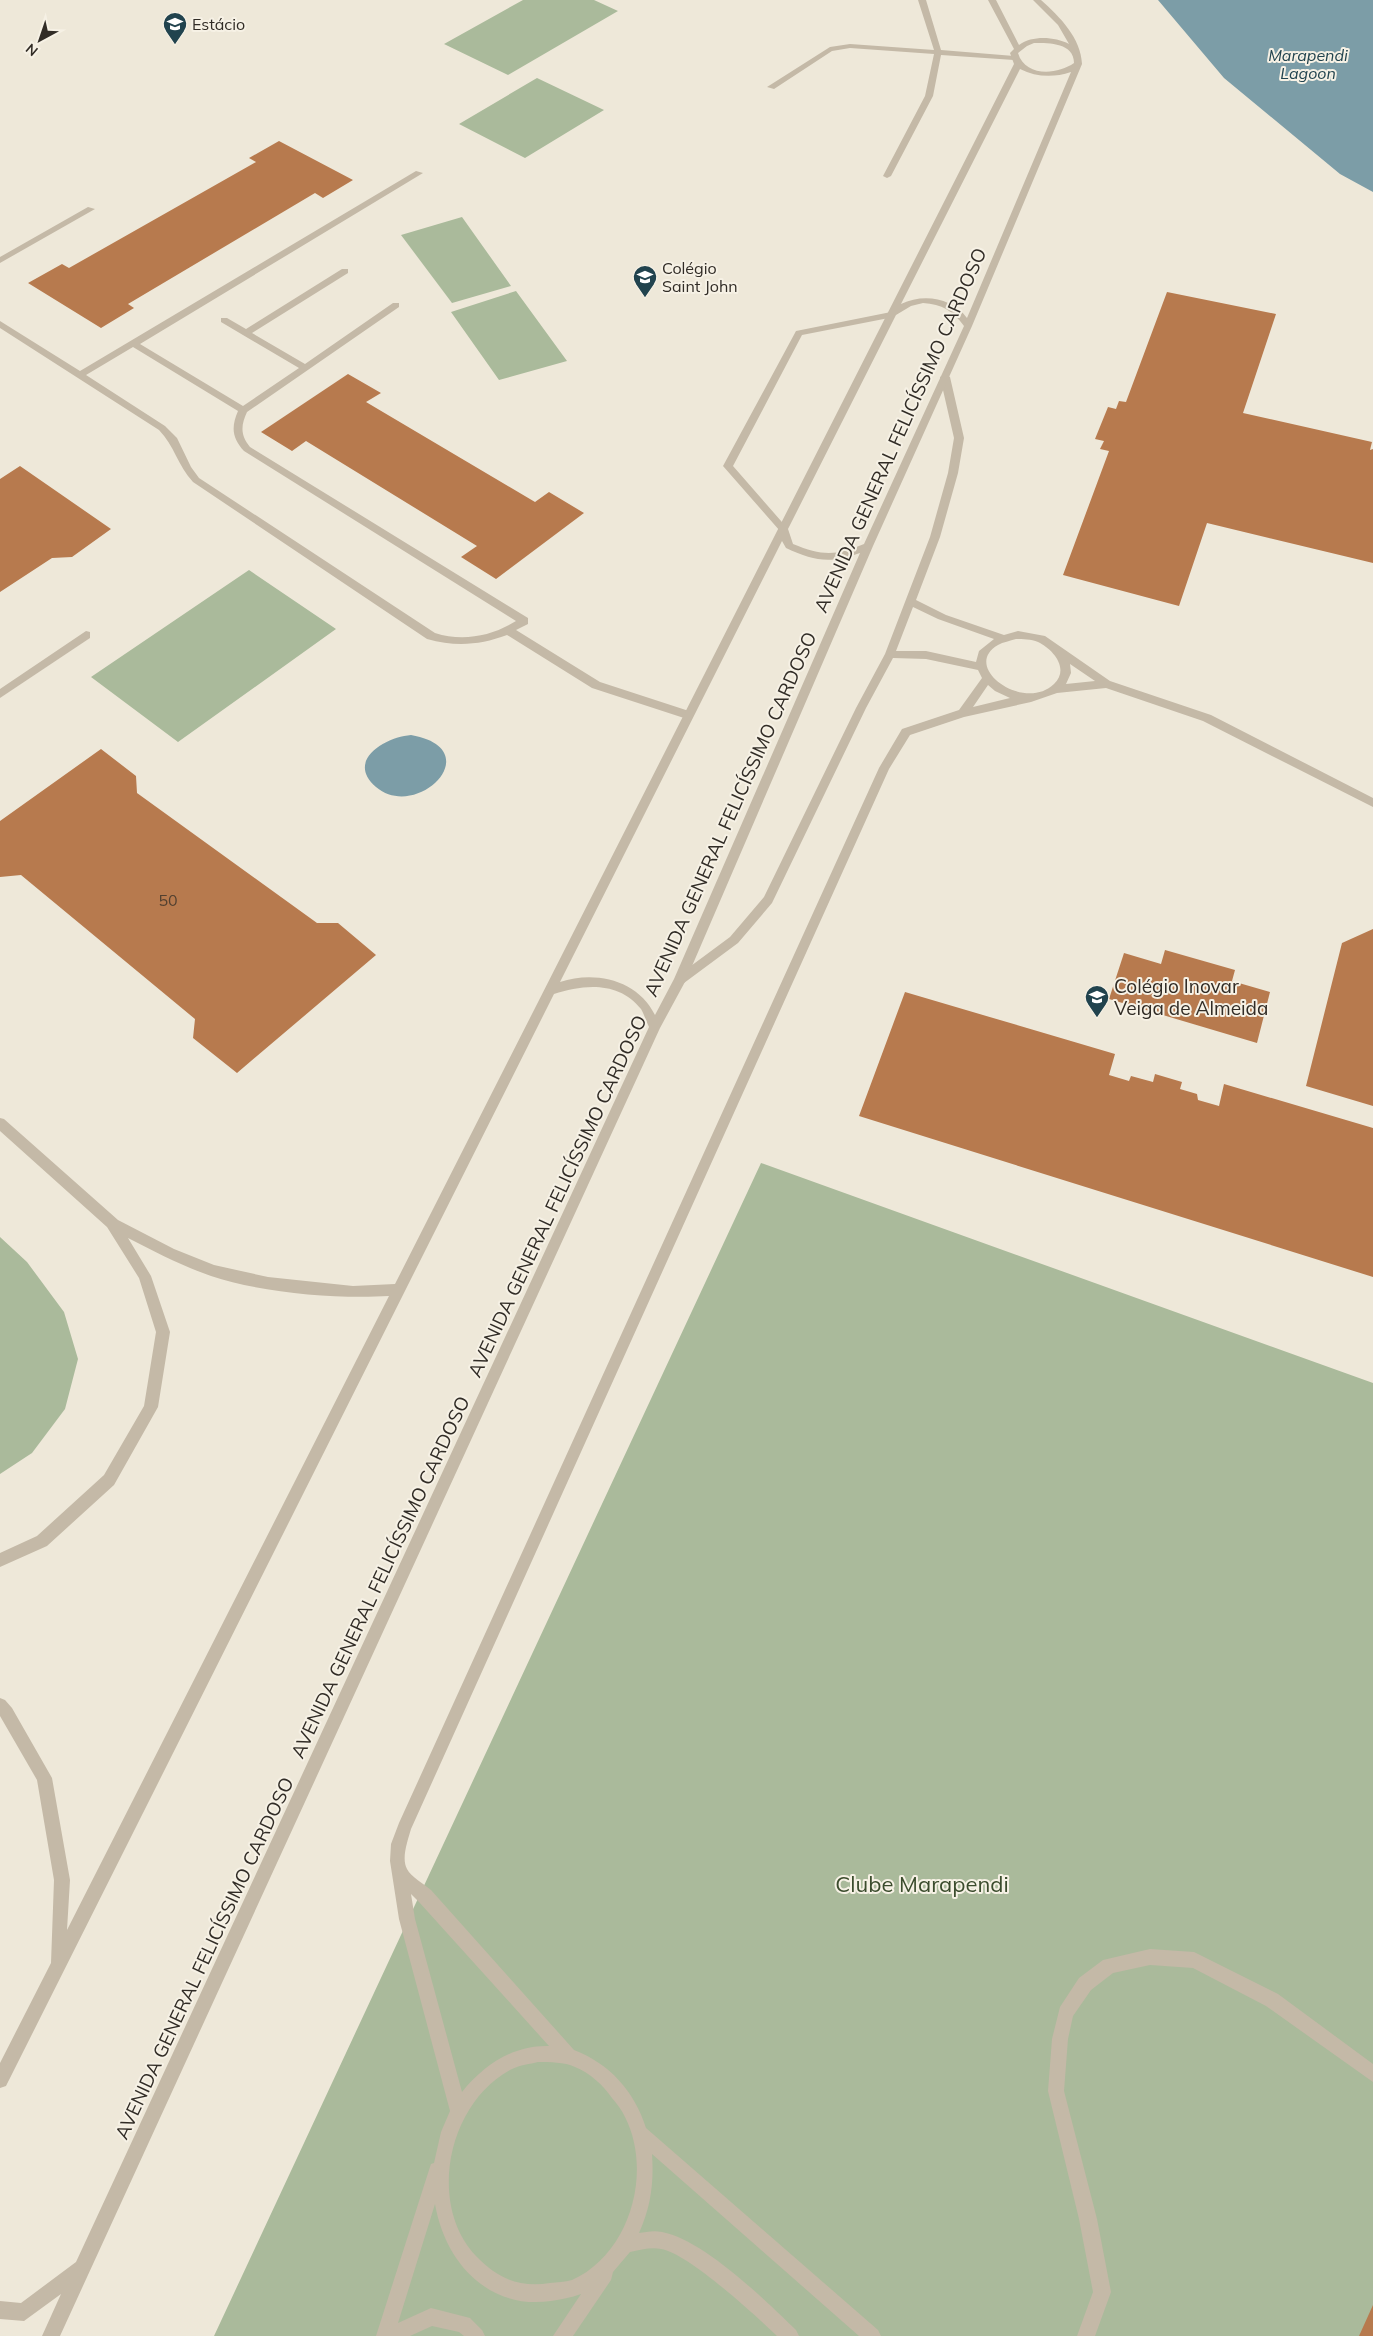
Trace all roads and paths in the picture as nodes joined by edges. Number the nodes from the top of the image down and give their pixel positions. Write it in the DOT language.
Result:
graph roads {
  1 [pos="922,0"];
  2 [pos="992,0"];
  3 [pos="1038,0"];
  4 [pos="1017,48"];
  5 [pos="938,52"];
  6 [pos="1078,58"];
  7 [pos="1016,61"];
  8 [pos="771,87"];
  9 [pos="419,173"];
  10 [pos="887,176"];
  11 [pos="91,209"];
  12 [pos="0,260"];
  13 [pos="344,271"];
  14 [pos="396,305"];
  15 [pos="891,315"];
  16 [pos="224,320"];
  17 [pos="0,324"];
  18 [pos="968,326"];
  19 [pos="246,333"];
  20 [pos="134,344"];
  21 [pos="304,367"];
  22 [pos="79,376"];
  23 [pos="944,378"];
  24 [pos="243,410"];
  25 [pos="783,529"];
  26 [pos="868,546"];
  27 [pos="910,601"];
  28 [pos="509,631"];
  29 [pos="86,635"];
  30 [pos="1002,638"];
  31 [pos="1061,653"];
  32 [pos="890,654"];
  33 [pos="981,667"];
  34 [pos="986,679"];
  35 [pos="1106,684"];
  36 [pos="1055,689"];
  37 [pos="0,694"];
  38 [pos="1031,697"];
  39 [pos="963,713"];
  40 [pos="688,715"];
  41 [pos="1373,803"];
  42 [pos="680,980"];
  43 [pos="550,991"];
  44 [pos="655,1027"];
  45 [pos="0,1123"];
  46 [pos="112,1224"];
  47 [pos="399,1290"];
  48 [pos="0,1560"];
  49 [pos="0,1705"];
  50 [pos="400,1873"];
  51 [pos="58,1966"];
  52 [pos="569,2056"];
  53 [pos="1373,2074"];
  54 [pos="0,2080"];
  55 [pos="458,2110"];
  56 [pos="642,2135"];
  57 [pos="445,2144"];
  58 [pos="619,2252"];
  59 [pos="82,2267"];
  60 [pos="0,2310"];
  61 [pos="51,2336"];
  62 [pos="385,2336"];
  63 [pos="396,2336"];
  64 [pos="476,2336"];
  65 [pos="562,2336"];
  66 [pos="790,2336"];
  67 [pos="872,2336"];
  68 [pos="1086,2336"];
  1 -- 5 [label="street"];
  2 -- 4 [label="street"];
  3 -- 6 [label="street"];
  4 -- 6 [label="street"];
  4 -- 7 [label="street"];
  5 -- 7 [label="street"];
  5 -- 8 [label="street"];
  5 -- 10 [label="street"];
  6 -- 7 [label="street"];
  6 -- 18 [label="street, AVENIDA GENERAL FELICÍSSIMO CARDOSO"];
  7 -- 15 [label="street"];
  9 -- 20 [label="street"];
  11 -- 12 [label="street"];
  13 -- 19 [label="street"];
  14 -- 21 [label="street"];
  15 -- 18 [label="street"];
  15 -- 25 [label="street"];
  15 -- 25 [label="street"];
  16 -- 19 [label="street"];
  17 -- 22 [label="street"];
  18 -- 23 [label="street, AVENIDA GENERAL FELICÍSSIMO CARDOSO"];
  19 -- 21 [label="street"];
  20 -- 22 [label="street"];
  20 -- 24 [label="street"];
  21 -- 24 [label="street"];
  22 -- 28 [label="street"];
  23 -- 26 [label="street, AVENIDA GENERAL FELICÍSSIMO CARDOSO"];
  23 -- 27 [label="street"];
  24 -- 28 [label="street"];
  25 -- 26 [label="street"];
  25 -- 40 [label="street"];
  26 -- 42 [label="street, AVENIDA GENERAL FELICÍSSIMO CARDOSO"];
  27 -- 30 [label="street"];
  27 -- 32 [label="street"];
  28 -- 40 [label="street"];
  29 -- 37 [label="street"];
  30 -- 31 [label="street"];
  30 -- 33 [label="street"];
  31 -- 35 [label="street"];
  31 -- 36 [label="street"];
  32 -- 33 [label="street"];
  32 -- 42 [label="street"];
  33 -- 34 [label="street"];
  34 -- 38 [label="street"];
  34 -- 39 [label="street"];
  35 -- 36 [label="street"];
  35 -- 41 [label="street"];
  36 -- 38 [label="street"];
  38 -- 39 [label="street"];
  39 -- 50 [label="street"];
  40 -- 43 [label="street"];
  42 -- 44 [label="street, AVENIDA GENERAL FELICÍSSIMO CARDOSO"];
  43 -- 44 [label="street"];
  43 -- 47 [label="street"];
  44 -- 59 [label="street, AVENIDA GENERAL FELICÍSSIMO CARDOSO"];
  45 -- 46 [label="street"];
  46 -- 47 [label="street"];
  46 -- 48 [label="street"];
  47 -- 51 [label="street"];
  49 -- 51 [label="street"];
  50 -- 52 [label="street"];
  50 -- 55 [label="street"];
  51 -- 54 [label="street"];
  52 -- 55 [label="street"];
  52 -- 56 [label="street"];
  53 -- 68 [label="street"];
  55 -- 57 [label="street"];
  56 -- 58 [label="street"];
  56 -- 67 [label="street"];
  57 -- 58 [label="street"];
  57 -- 62 [label="street"];
  58 -- 65 [label="street"];
  58 -- 66 [label="street"];
  59 -- 60 [label="street"];
  59 -- 61 [label="street, AVENIDA GENERAL FELICÍSSIMO CARDOSO"];
  63 -- 64 [label="street"];
}
